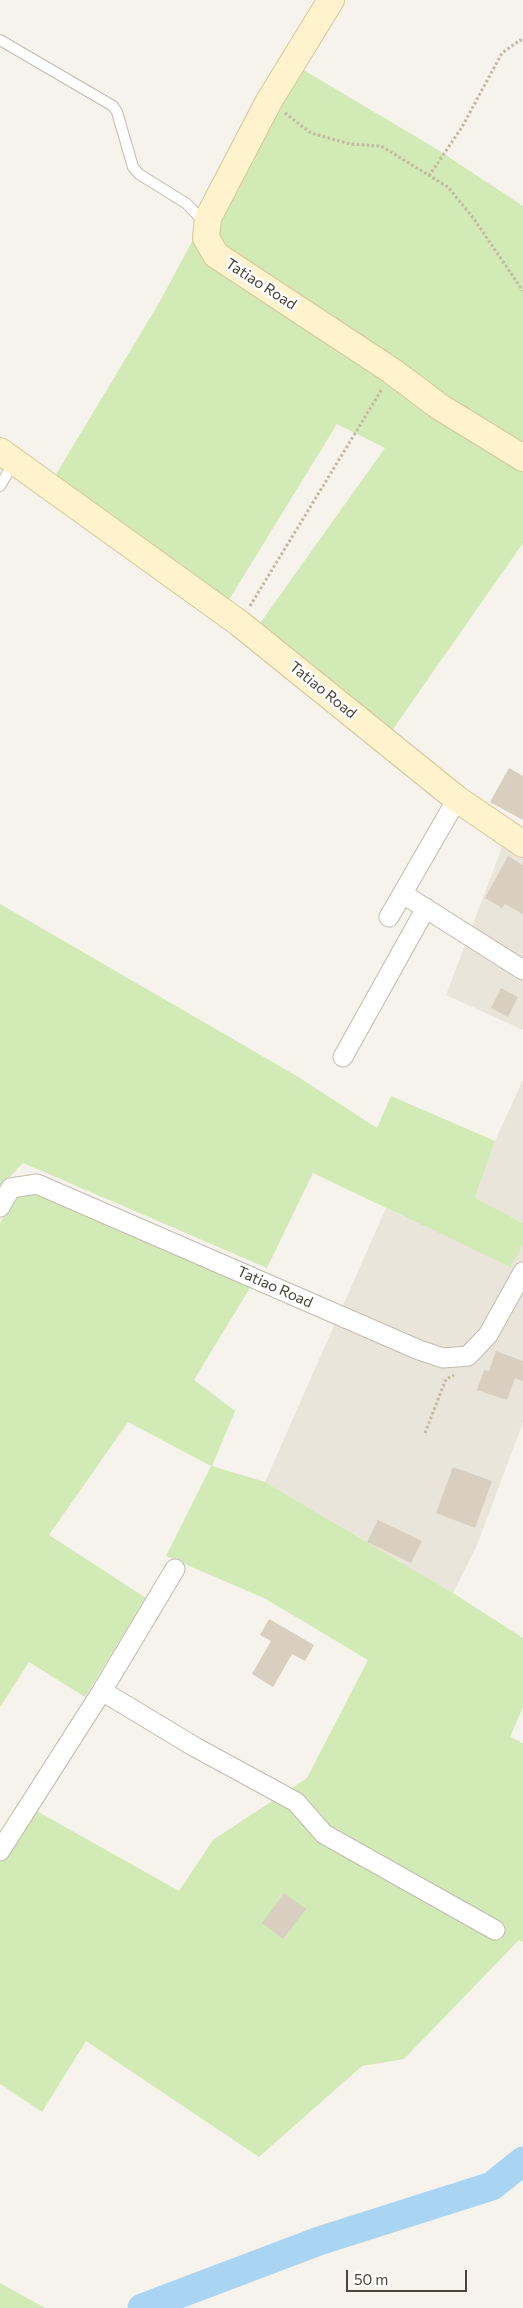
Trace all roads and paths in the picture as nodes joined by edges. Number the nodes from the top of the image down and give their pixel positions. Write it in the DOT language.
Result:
graph roads {
  1 [pos="331,0"];
  2 [pos="0,40"];
  3 [pos="523,42"];
  4 [pos="269,100"];
  5 [pos="429,176"];
  6 [pos="207,225"];
  7 [pos="523,291"];
  8 [pos="392,371"];
  9 [pos="7,456"];
  10 [pos="523,458"];
  11 [pos="0,486"];
  12 [pos="239,623"];
  13 [pos="458,799"];
  14 [pos="523,844"];
  15 [pos="403,894"];
  16 [pos="426,908"];
  17 [pos="390,917"];
  18 [pos="523,970"];
  19 [pos="343,1057"];
  20 [pos="0,1207"];
  21 [pos="523,1272"];
  22 [pos="468,1356"];
  23 [pos="425,1432"];
  24 [pos="176,1569"];
  25 [pos="102,1691"];
  26 [pos="0,1851"];
  27 [pos="495,1930"];
  1 -- 4 [label="street"];
  2 -- 6 [label="lane"];
  3 -- 5 [label="path"];
  4 -- 5 [label="path"];
  4 -- 6 [label="street"];
  5 -- 7 [label="path"];
  6 -- 8 [label="street, Tatiao Road"];
  8 -- 10 [label="street, Tatiao Road"];
  8 -- 12 [label="path"];
  9 -- 11 [label="lane"];
  9 -- 12 [label="street, Tatiao Road"];
  12 -- 13 [label="street, Tatiao Road"];
  13 -- 14 [label="street, Tatiao Road"];
  13 -- 15 [label="street"];
  15 -- 16 [label="street"];
  15 -- 17 [label="street"];
  16 -- 18 [label="street"];
  16 -- 19 [label="street"];
  20 -- 22 [label="street, Tatiao Road"];
  21 -- 22 [label="street"];
  22 -- 23 [label="path"];
  24 -- 25 [label="street"];
  25 -- 26 [label="street"];
  25 -- 27 [label="street"];
}
